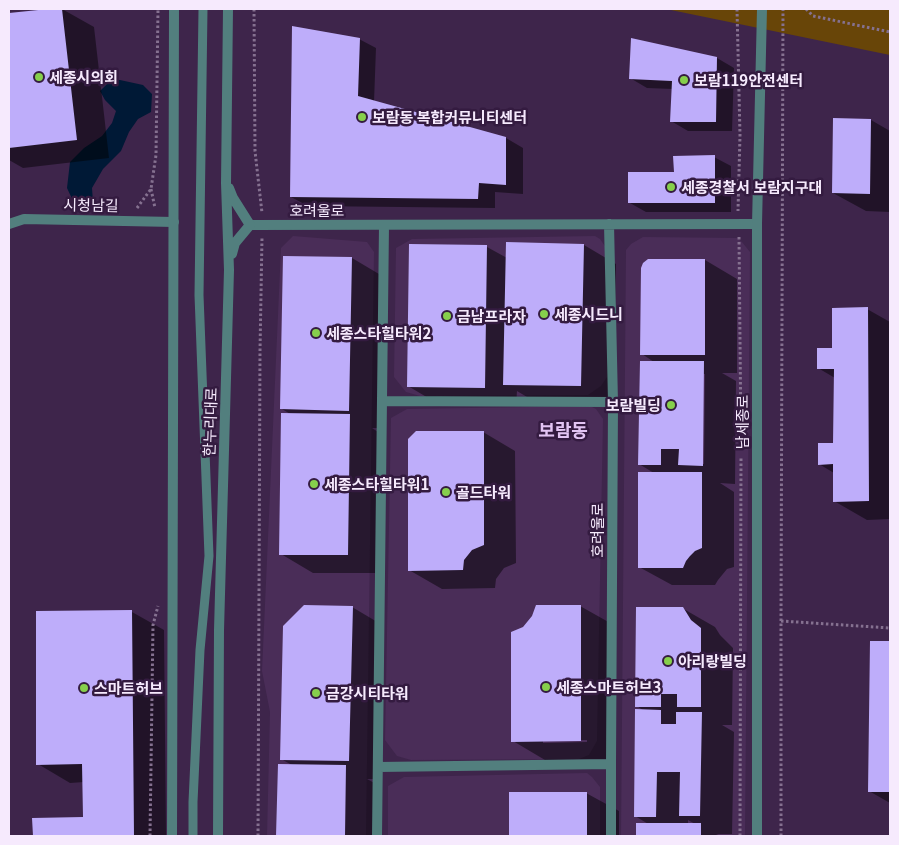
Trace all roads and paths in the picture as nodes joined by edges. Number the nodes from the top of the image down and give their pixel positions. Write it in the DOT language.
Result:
graph roads {
  1 [pos="158,9"];
  2 [pos="174,9"];
  3 [pos="204,9"];
  4 [pos="228,9"];
  5 [pos="254,9"];
  6 [pos="737,9"];
  7 [pos="762,9"];
  8 [pos="783,9"];
  9 [pos="806,9"];
  10 [pos="890,32"];
  11 [pos="226,182"];
  12 [pos="134,212"];
  13 [pos="174,222"];
  14 [pos="9,224"];
  15 [pos="609,224"];
  16 [pos="739,224"];
  17 [pos="758,224"];
  18 [pos="250,225"];
  19 [pos="263,225"];
  20 [pos="384,225"];
  21 [pos="229,270"];
  22 [pos="382,401"];
  23 [pos="613,402"];
  24 [pos="741,447"];
  25 [pos="741,456"];
  26 [pos="780,621"];
  27 [pos="890,628"];
  28 [pos="611,764"];
  29 [pos="378,767"];
  30 [pos="172,836"];
  31 [pos="193,836"];
  32 [pos="218,836"];
  33 [pos="258,836"];
  34 [pos="377,836"];
  35 [pos="611,836"];
  36 [pos="740,836"];
  37 [pos="756,836"];
  38 [pos="781,836"];
  1 -- 12 [label="path"];
  2 -- 13 [label="street"];
  3 -- 31 [label="lane"];
  4 -- 11 [label="street, 한누리대로"];
  5 -- 19 [label="path"];
  6 -- 16 [label="path"];
  7 -- 17 [label="street, 남세종로"];
  8 -- 26 [label="path"];
  9 -- 10 [label="path"];
  11 -- 18 [label="street"];
  11 -- 21 [label="street, 한누리대로"];
  13 -- 14 [label="street, 시청남길"];
  13 -- 30 [label="street"];
  15 -- 16 [label="street, 호려울로"];
  15 -- 20 [label="street, 호려울로"];
  15 -- 23 [label="street, 호려울로"];
  16 -- 17 [label="street, 호려울로"];
  16 -- 24 [label="path"];
  17 -- 37 [label="street, 남세종로"];
  18 -- 19 [label="street, 호려울로"];
  18 -- 21 [label="street"];
  19 -- 20 [label="street, 호려울로"];
  19 -- 33 [label="path"];
  20 -- 22 [label="street"];
  21 -- 32 [label="street, 한누리대로"];
  22 -- 23 [label="street"];
  22 -- 29 [label="street"];
  23 -- 28 [label="street, 호려울로"];
  25 -- 36 [label="path"];
  26 -- 27 [label="path"];
  26 -- 38 [label="path"];
  28 -- 29 [label="street"];
  28 -- 35 [label="street, 호려울로"];
  29 -- 34 [label="street"];
}
